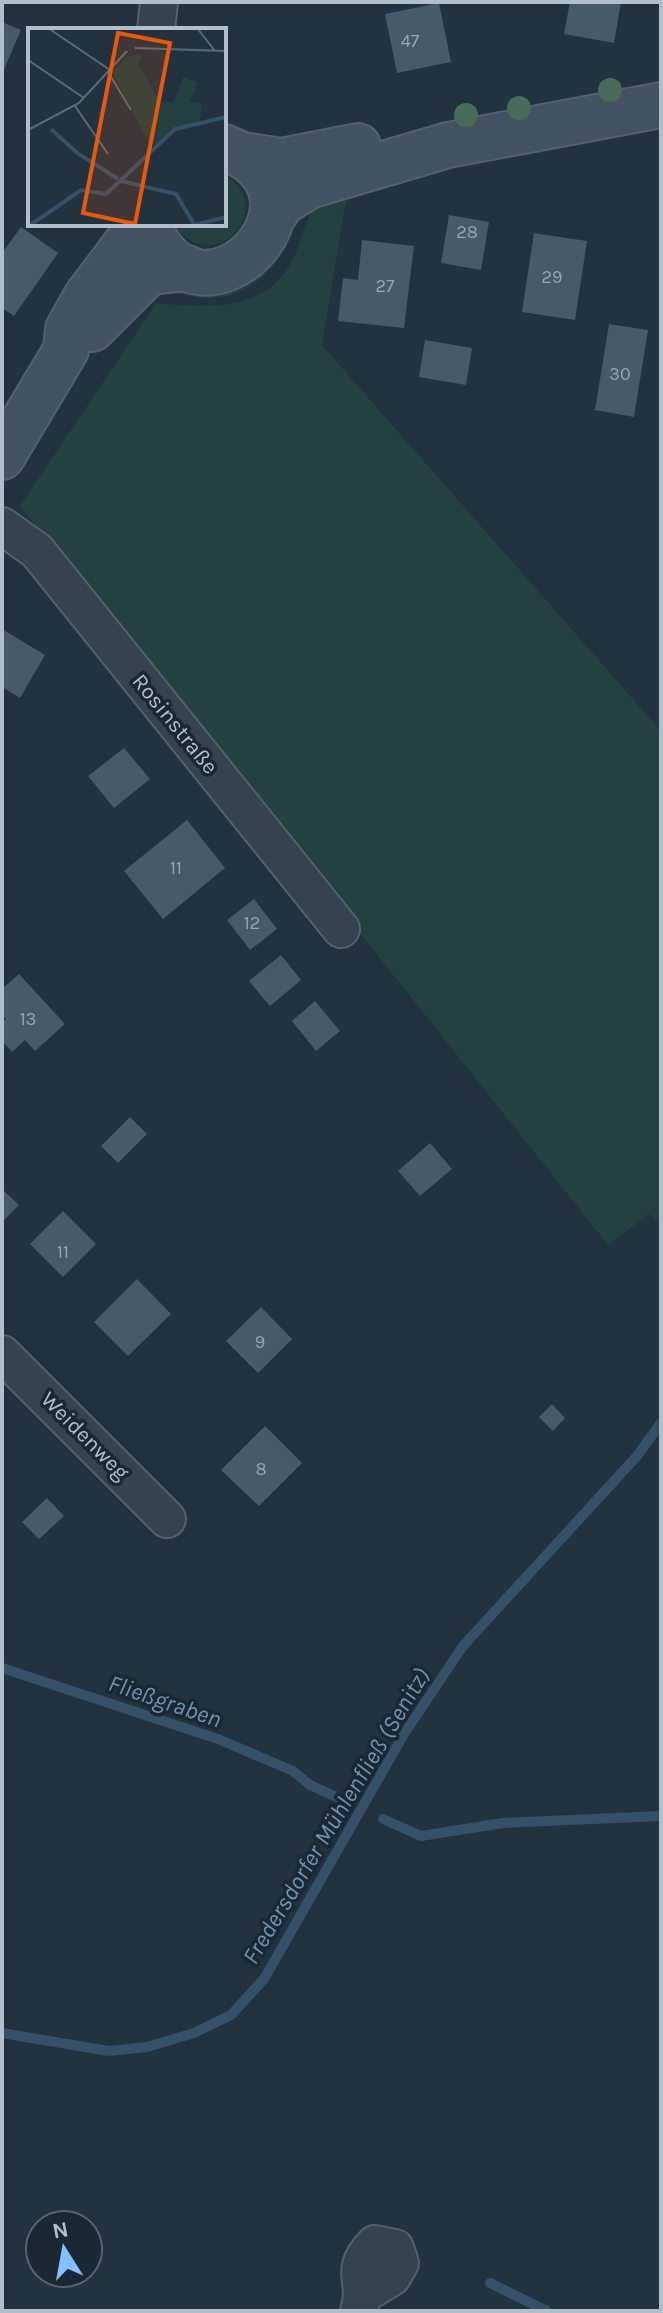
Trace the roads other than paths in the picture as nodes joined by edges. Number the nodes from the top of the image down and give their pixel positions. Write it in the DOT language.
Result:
graph roads {
  1 [pos="159,2"];
  2 [pos="171,2"];
  3 [pos="156,28"];
  4 [pos="173,28"];
  5 [pos="661,105"];
  6 [pos="448,145"];
  7 [pos="229,149"];
  8 [pos="272,217"];
  9 [pos="139,226"];
  10 [pos="149,226"];
  11 [pos="187,268"];
  12 [pos="66,350"];
  13 [pos="2,457"];
  14 [pos="2,526"];
  15 [pos="341,929"];
  16 [pos="2,1354"];
  17 [pos="167,1519"];
  1 -- 3 [label="street"];
  2 -- 4 [label="street"];
  5 -- 6 [label="street"];
  6 -- 7 [label="street"];
  6 -- 8 [label="street"];
  7 -- 8 [label="street"];
  8 -- 11 [label="street"];
  9 -- 12 [label="street"];
  10 -- 11 [label="street"];
  11 -- 12 [label="street"];
  12 -- 13 [label="street"];
  14 -- 15 [label="street, Rosinstraße"];
  16 -- 17 [label="street, Weidenweg"];
}
